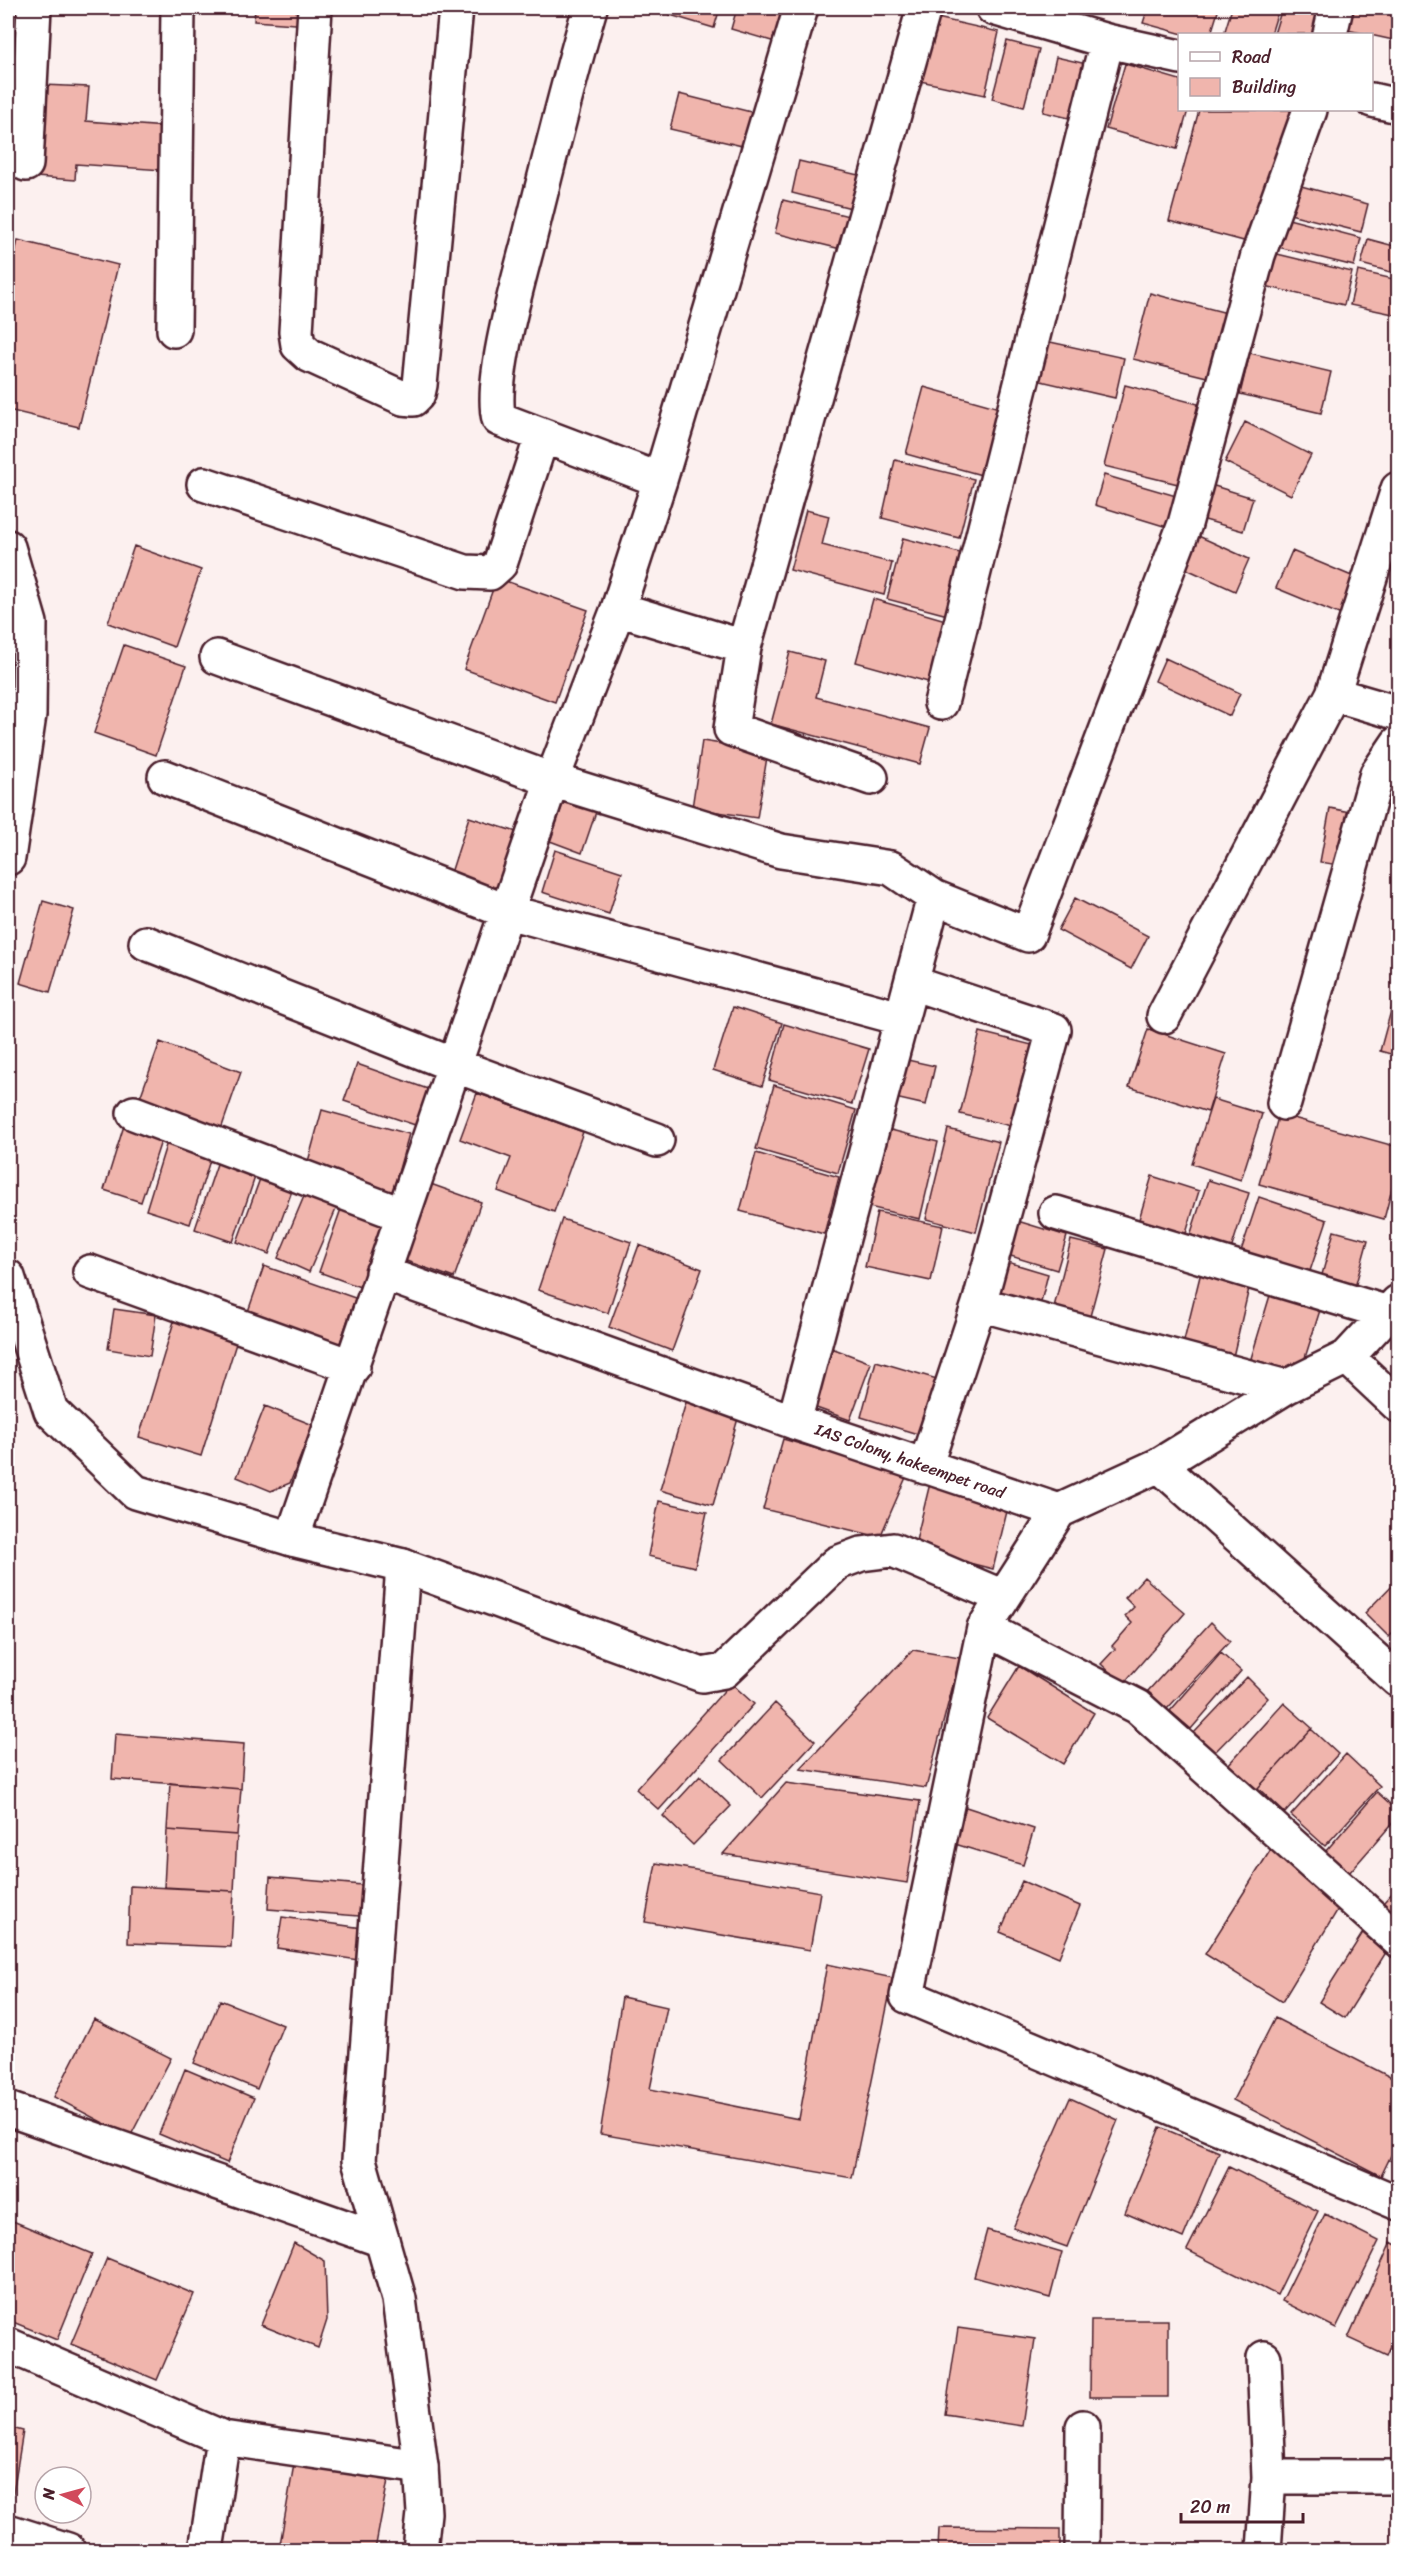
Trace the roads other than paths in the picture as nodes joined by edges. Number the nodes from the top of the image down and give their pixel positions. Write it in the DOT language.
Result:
graph roads {
  1 [pos="33,8"];
  2 [pos="178,8"];
  3 [pos="315,8"];
  4 [pos="456,8"];
  5 [pos="590,8"];
  6 [pos="801,8"];
  7 [pos="924,8"];
  8 [pos="993,8"];
  9 [pos="1336,8"];
  10 [pos="1330,33"];
  11 [pos="1107,41"];
  12 [pos="1178,57"];
  13 [pos="1373,100"];
  14 [pos="1398,106"];
  15 [pos="1310,111"];
  16 [pos="26,164"];
  17 [pos="174,330"];
  18 [pos="542,436"];
  19 [pos="660,480"];
  20 [pos="204,483"];
  21 [pos="1398,489"];
  22 [pos="8,547"];
  23 [pos="618,609"];
  24 [pos="744,647"];
  25 [pos="217,657"];
  26 [pos="1333,694"];
  27 [pos="941,703"];
  28 [pos="1398,713"];
  29 [pos="1398,743"];
  30 [pos="165,777"];
  31 [pos="871,778"];
  32 [pos="552,780"];
  33 [pos="8,858"];
  34 [pos="934,897"];
  35 [pos="508,912"];
  36 [pos="146,943"];
  37 [pos="912,983"];
  38 [pos="1164,1016"];
  39 [pos="900,1018"];
  40 [pos="454,1065"];
  41 [pos="1284,1103"];
  42 [pos="135,1113"];
  43 [pos="657,1140"];
  44 [pos="1056,1213"];
  45 [pos="403,1215"];
  46 [pos="90,1272"];
  47 [pos="382,1273"];
  48 [pos="8,1277"];
  49 [pos="979,1304"];
  50 [pos="1393,1307"];
  51 [pos="1347,1357"];
  52 [pos="353,1367"];
  53 [pos="1286,1387"];
  54 [pos="1398,1405"];
  55 [pos="794,1422"];
  56 [pos="1159,1465"];
  57 [pos="925,1467"];
  58 [pos="1059,1511"];
  59 [pos="292,1539"];
  60 [pos="403,1566"];
  61 [pos="1004,1597"];
  62 [pos="984,1628"];
  63 [pos="1398,1680"];
  64 [pos="1398,1941"];
  65 [pos="8,2109"];
  66 [pos="1398,2203"];
  67 [pos="382,2240"];
  68 [pos="8,2345"];
  69 [pos="1264,2358"];
  70 [pos="1083,2427"];
  71 [pos="223,2438"];
  72 [pos="421,2467"];
  73 [pos="1269,2477"];
  74 [pos="1398,2477"];
  75 [pos="8,2531"];
  76 [pos="68,2550"];
  77 [pos="206,2550"];
  78 [pos="420,2550"];
  79 [pos="1082,2550"];
  80 [pos="1264,2550"];
  1 -- 16 [label="street"];
  2 -- 17 [label="street"];
  3 -- 4 [label="street"];
  5 -- 18 [label="street"];
  6 -- 19 [label="street"];
  7 -- 24 [label="street"];
  8 -- 11 [label="street"];
  9 -- 10 [label="street"];
  11 -- 12 [label="street"];
  11 -- 27 [label="street"];
  13 -- 14 [label="street"];
  15 -- 34 [label="street"];
  18 -- 19 [label="street"];
  18 -- 20 [label="street"];
  19 -- 23 [label="street"];
  21 -- 26 [label="street"];
  22 -- 33 [label="street"];
  23 -- 24 [label="street"];
  23 -- 32 [label="street"];
  24 -- 31 [label="street"];
  25 -- 32 [label="street"];
  26 -- 28 [label="street"];
  26 -- 38 [label="street"];
  29 -- 41 [label="street"];
  30 -- 35 [label="street"];
  32 -- 34 [label="street"];
  32 -- 35 [label="street"];
  34 -- 37 [label="street"];
  35 -- 39 [label="street"];
  35 -- 40 [label="street"];
  36 -- 40 [label="street"];
  37 -- 39 [label="street"];
  37 -- 49 [label="street"];
  39 -- 55 [label="street"];
  40 -- 43 [label="street"];
  40 -- 45 [label="street"];
  42 -- 45 [label="street"];
  44 -- 50 [label="street"];
  45 -- 47 [label="street"];
  46 -- 52 [label="street"];
  47 -- 52 [label="street"];
  47 -- 55 [label="street, IAS Colony, hakeempet road"];
  48 -- 59 [label="street"];
  49 -- 53 [label="street"];
  49 -- 57 [label="street"];
  50 -- 51 [label="street"];
  51 -- 53 [label="street"];
  51 -- 54 [label="street"];
  52 -- 59 [label="street"];
  53 -- 56 [label="street"];
  55 -- 57 [label="street, IAS Colony, hakeempet road"];
  56 -- 58 [label="street"];
  56 -- 63 [label="street"];
  57 -- 58 [label="street, IAS Colony, hakeempet road"];
  58 -- 61 [label="street"];
  59 -- 60 [label="street"];
  60 -- 61 [label="street"];
  60 -- 67 [label="street"];
  61 -- 62 [label="street"];
  62 -- 64 [label="street"];
  62 -- 66 [label="street"];
  65 -- 67 [label="street"];
  67 -- 72 [label="street"];
  68 -- 71 [label="street"];
  69 -- 73 [label="street"];
  70 -- 79 [label="street"];
  71 -- 72 [label="street"];
  71 -- 77 [label="street"];
  72 -- 78 [label="street"];
  73 -- 74 [label="street"];
  73 -- 80 [label="street"];
  75 -- 76 [label="street"];
}
